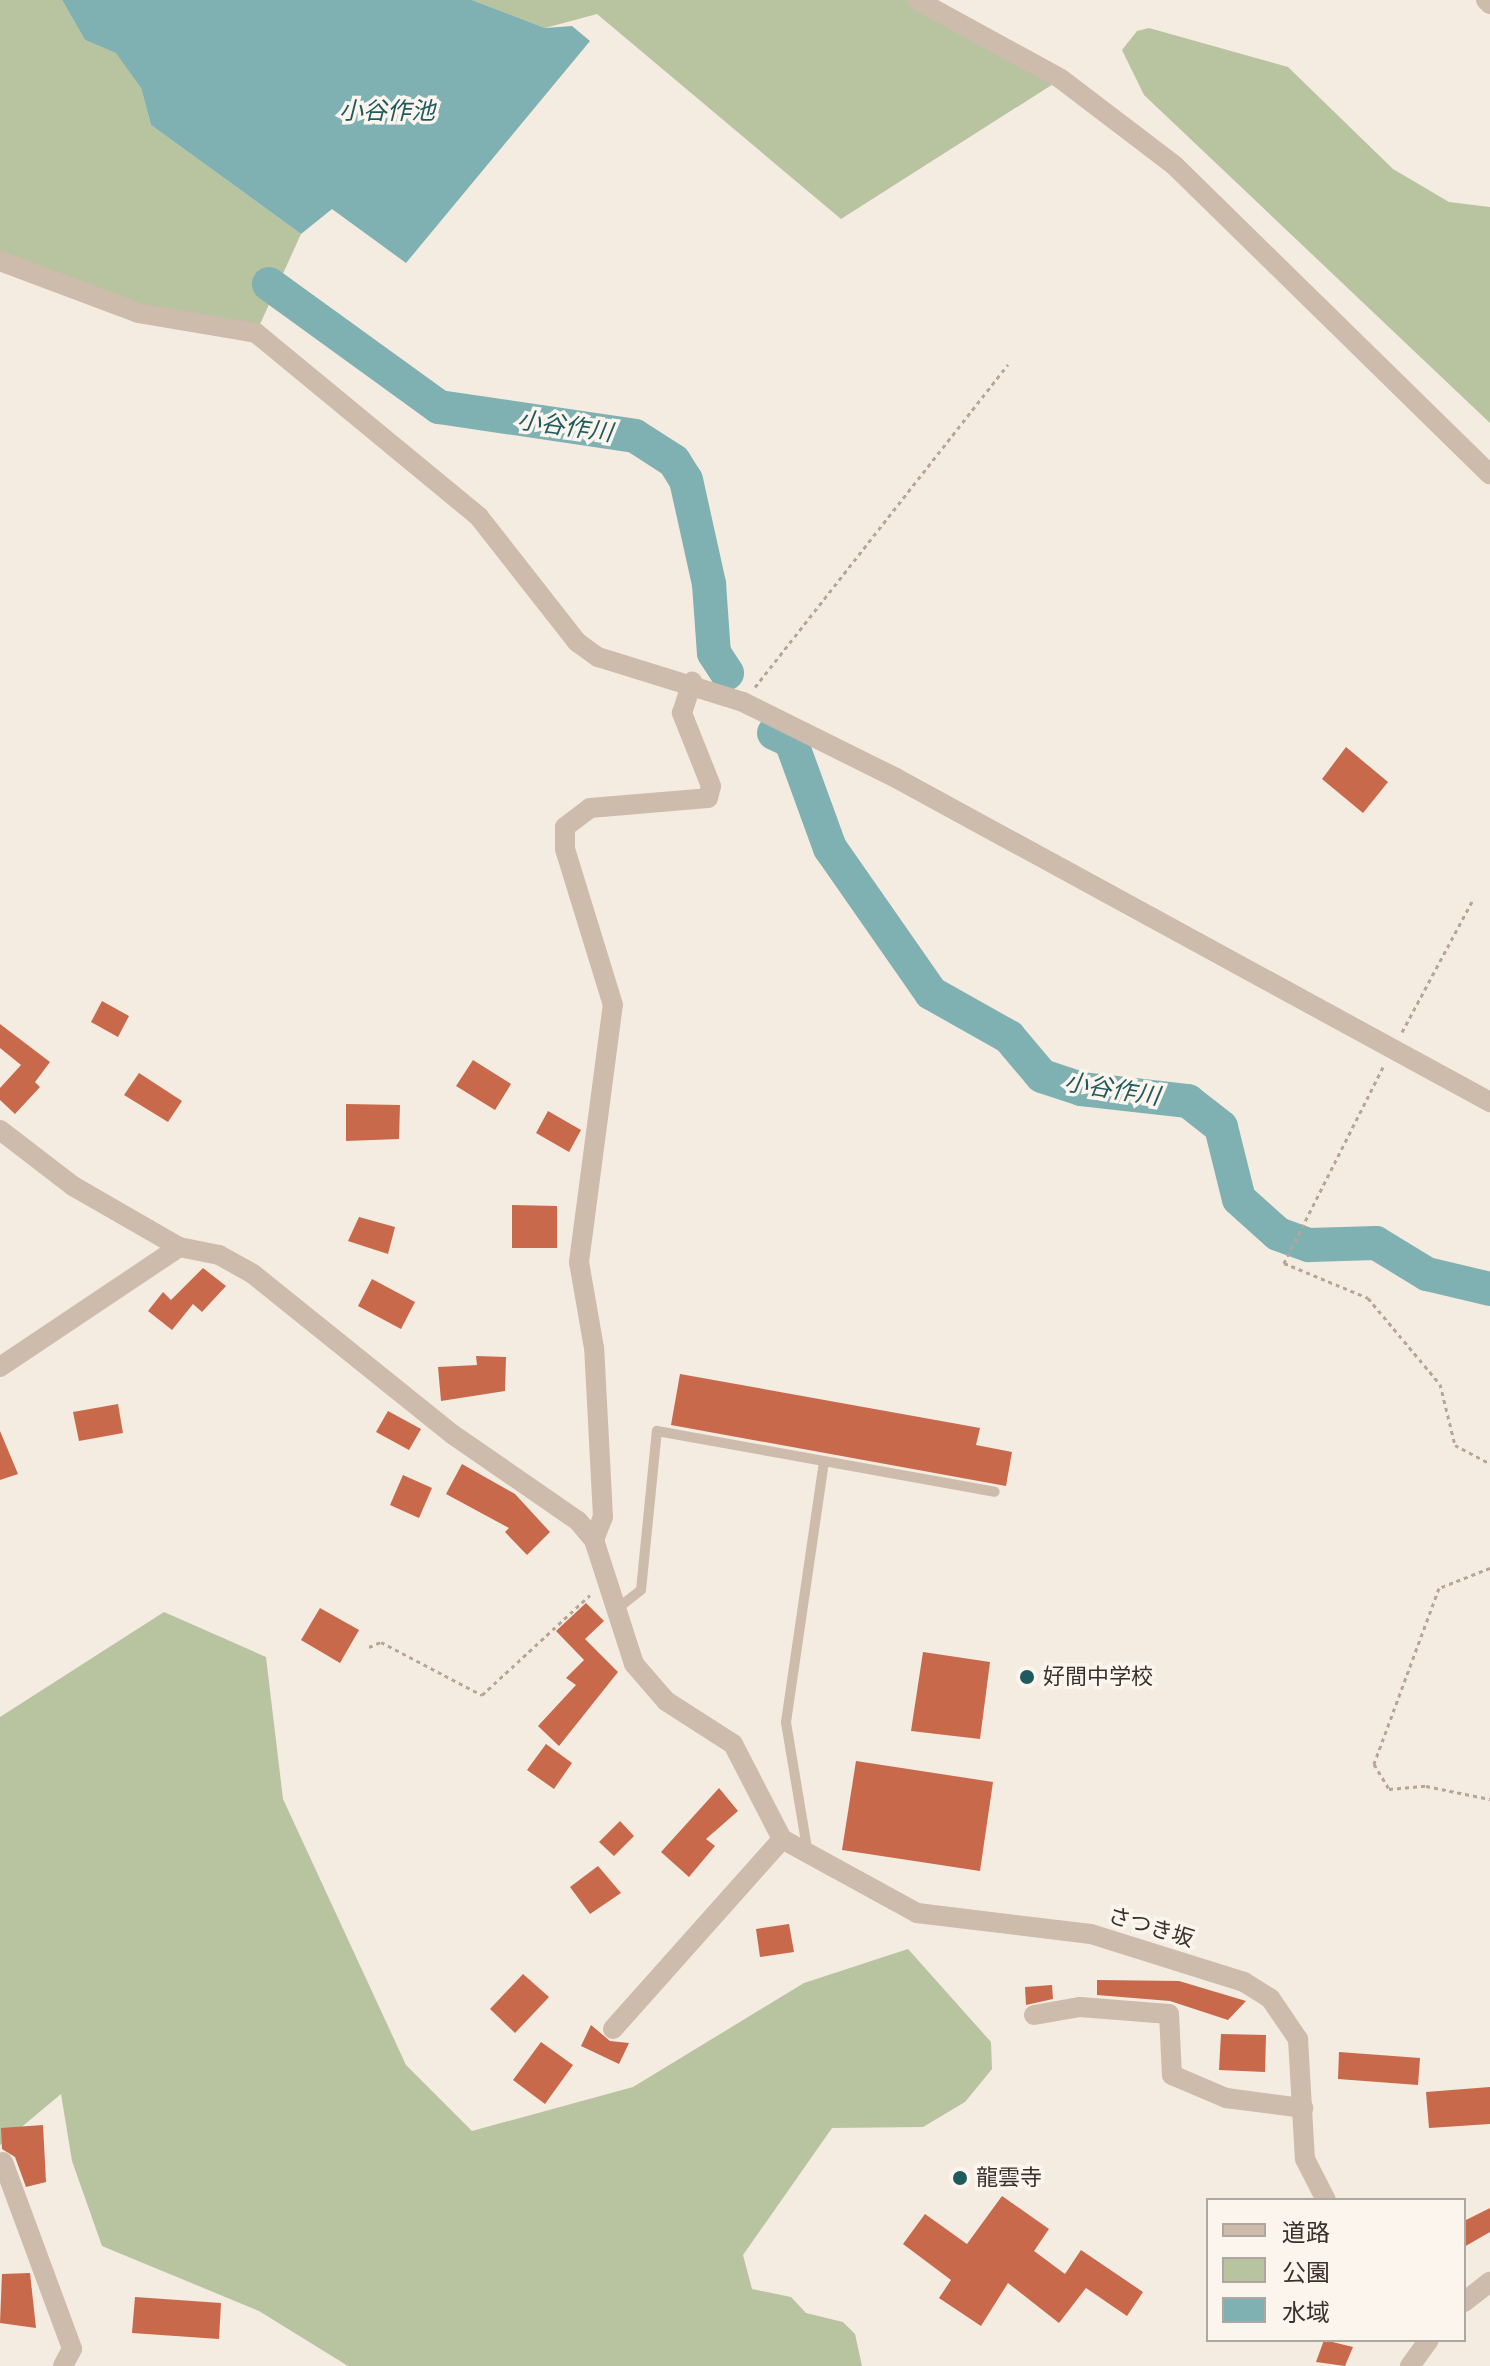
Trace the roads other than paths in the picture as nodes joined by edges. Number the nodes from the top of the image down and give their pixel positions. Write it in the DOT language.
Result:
graph roads {
  1 [pos="917,0"];
  2 [pos="0,261"];
  3 [pos="1490,474"];
  4 [pos="692,682"];
  5 [pos="1490,1102"];
  6 [pos="0,1130"];
  7 [pos="179,1247"];
  8 [pos="0,1367"];
  9 [pos="824,1462"];
  10 [pos="995,1492"];
  11 [pos="594,1540"];
  12 [pos="618,1608"];
  13 [pos="782,1839"];
  14 [pos="809,1856"];
  15 [pos="1034,2015"];
  16 [pos="613,2029"];
  17 [pos="1303,2108"];
  18 [pos="3,2162"];
  19 [pos="1325,2198"];
  20 [pos="1490,2282"];
  21 [pos="1466,2300"];
  22 [pos="1428,2342"];
  23 [pos="63,2366"];
  24 [pos="1410,2366"];
  1 -- 3 [label="street"];
  2 -- 4 [label="street"];
  4 -- 5 [label="street"];
  4 -- 11 [label="street"];
  6 -- 7 [label="street"];
  7 -- 8 [label="street"];
  7 -- 11 [label="street"];
  9 -- 10 [label="lane"];
  9 -- 12 [label="lane"];
  9 -- 14 [label="lane"];
  11 -- 12 [label="street"];
  12 -- 13 [label="street"];
  13 -- 14 [label="street, さつき坂"];
  13 -- 16 [label="street"];
  14 -- 17 [label="street, さつき坂"];
  15 -- 17 [label="street"];
  17 -- 19 [label="street, さつき坂"];
  18 -- 23 [label="street"];
  20 -- 21 [label="street"];
  22 -- 24 [label="street"];
}
